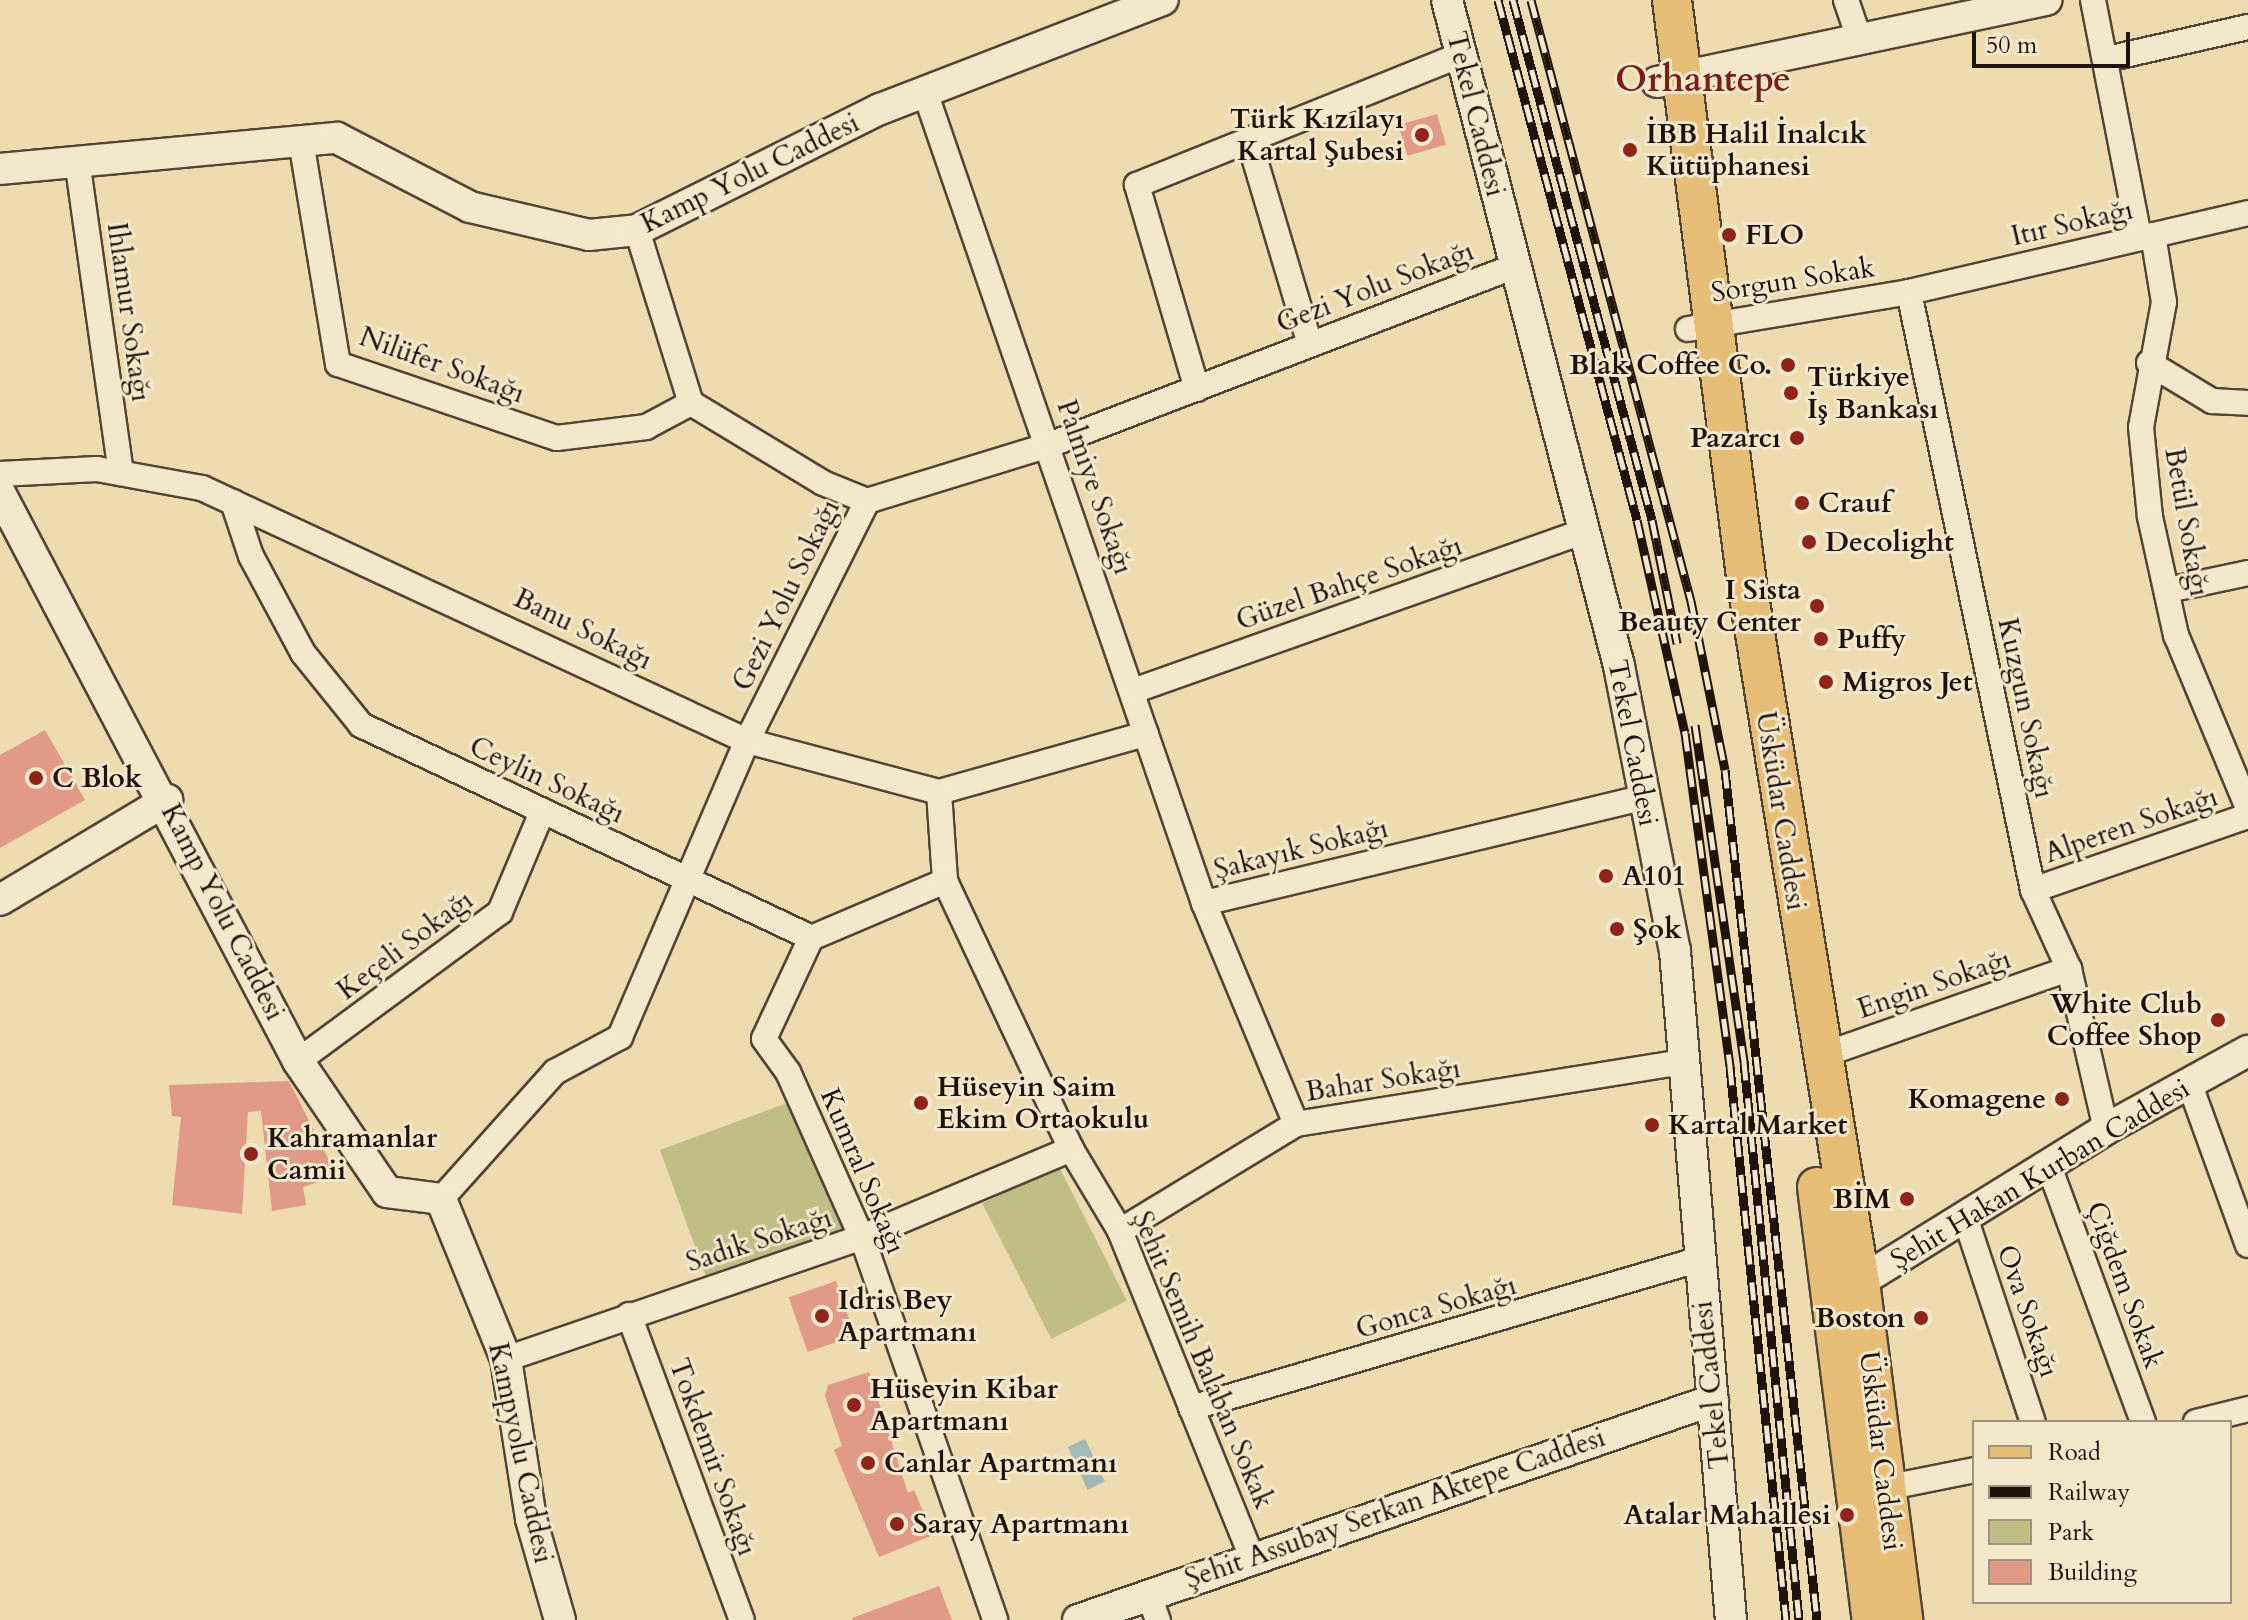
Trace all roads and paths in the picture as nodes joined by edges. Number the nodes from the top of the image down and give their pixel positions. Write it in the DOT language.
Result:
graph roads {
  1 [pos="1163,0"];
  2 [pos="1447,0"];
  3 [pos="1650,0"];
  4 [pos="1672,0"];
  5 [pos="1846,0"];
  6 [pos="2046,0"];
  7 [pos="2093,0"];
  8 [pos="1985,6"];
  9 [pos="2248,27"];
  10 [pos="1859,38"];
  11 [pos="1461,55"];
  12 [pos="2107,59"];
  13 [pos="1669,80"];
  14 [pos="925,92"];
  15 [pos="1249,140"];
  16 [pos="301,141"];
  17 [pos="77,160"];
  18 [pos="0,169"];
  19 [pos="2248,213"];
  20 [pos="637,230"];
  21 [pos="2146,236"];
  22 [pos="1515,266"];
  23 [pos="1909,292"];
  24 [pos="1699,326"];
  25 [pos="1310,344"];
  26 [pos="2149,363"];
  27 [pos="1197,389"];
  28 [pos="691,403"];
  29 [pos="2248,403"];
  30 [pos="1049,445"];
  31 [pos="121,473"];
  32 [pos="0,474"];
  33 [pos="0,493"];
  34 [pos="867,501"];
  35 [pos="233,502"];
  36 [pos="1585,531"];
  37 [pos="2248,573"];
  38 [pos="2168,590"];
  39 [pos="1133,691"];
  40 [pos="1146,734"];
  41 [pos="747,741"];
  42 [pos="2237,753"];
  43 [pos="939,792"];
  44 [pos="1645,797"];
  45 [pos="167,800"];
  46 [pos="2248,808"];
  47 [pos="542,812"];
  48 [pos="2248,816"];
  49 [pos="686,877"];
  50 [pos="945,881"];
  51 [pos="2033,890"];
  52 [pos="0,900"];
  53 [pos="1204,903"];
  54 [pos="811,938"];
  55 [pos="2069,969"];
  56 [pos="2248,1051"];
  57 [pos="1820,1056"];
  58 [pos="298,1061"];
  59 [pos="1681,1062"];
  60 [pos="2190,1085"];
  61 [pos="1296,1124"];
  62 [pos="2106,1129"];
  63 [pos="1071,1149"];
  64 [pos="2050,1169"];
  65 [pos="441,1199"];
  66 [pos="1966,1220"];
  67 [pos="1120,1231"];
  68 [pos="862,1237"];
  69 [pos="2248,1245"];
  70 [pos="1697,1260"];
  71 [pos="1847,1290"];
  72 [pos="629,1315"];
  73 [pos="506,1359"];
  74 [pos="1713,1400"];
  75 [pos="1191,1408"];
  76 [pos="2248,1409"];
  77 [pos="2032,1420"];
  78 [pos="2142,1420"];
  79 [pos="2204,1420"];
  80 [pos="1972,1470"];
  81 [pos="1885,1488"];
  82 [pos="1724,1503"];
  83 [pos="1251,1555"];
  84 [pos="1153,1607"];
  85 [pos="560,1620"];
  86 [pos="742,1620"];
  87 [pos="995,1620"];
  88 [pos="1078,1620"];
  89 [pos="1731,1620"];
  90 [pos="1747,1620"];
  91 [pos="1872,1620"];
  92 [pos="1903,1620"];
  1 -- 14 [label="street, Kamp Yolu Caddesi"];
  2 -- 11 [label="street, Tekel Caddesi"];
  3 -- 13 [label="main road, Üsküdar Caddesi"];
  4 -- 13 [label="main road, Üsküdar Caddesi"];
  5 -- 10 [label="street"];
  6 -- 8 [label="street"];
  7 -- 12 [label="street, Betül Sokağı"];
  8 -- 10 [label="street"];
  9 -- 12 [label="street"];
  10 -- 13 [label="street"];
  11 -- 15 [label="street"];
  11 -- 22 [label="street, Tekel Caddesi"];
  12 -- 21 [label="street, Betül Sokağı"];
  13 -- 24 [label="main road, Üsküdar Caddesi"];
  14 -- 20 [label="street, Kamp Yolu Caddesi"];
  14 -- 30 [label="street, Palmiye Sokağı"];
  15 -- 25 [label="street"];
  15 -- 27 [label="street"];
  16 -- 17 [label="street, Kamp Yolu Caddesi"];
  16 -- 20 [label="street, Kamp Yolu Caddesi"];
  16 -- 28 [label="street, Nilüfer Sokağı"];
  17 -- 18 [label="street, Kamp Yolu Caddesi"];
  17 -- 31 [label="street, Ihlamur Sokağı"];
  19 -- 21 [label="street, Itır Sokağı"];
  20 -- 28 [label="street"];
  21 -- 23 [label="street, Itır Sokağı"];
  21 -- 26 [label="street, Betül Sokağı"];
  22 -- 25 [label="street, Gezi Yolu Sokağı"];
  22 -- 36 [label="street, Tekel Caddesi"];
  23 -- 24 [label="street, Sorgun Sokak"];
  23 -- 51 [label="street, Kuzgun Sokağı"];
  24 -- 57 [label="main road, Üsküdar Caddesi"];
  24 -- 71 [label="main road, Üsküdar Caddesi"];
  25 -- 27 [label="street, Gezi Yolu Sokağı"];
  26 -- 29 [label="street"];
  26 -- 38 [label="street, Betül Sokağı"];
  27 -- 30 [label="street, Gezi Yolu Sokağı"];
  28 -- 34 [label="street"];
  30 -- 34 [label="street, Gezi Yolu Sokağı"];
  30 -- 39 [label="street, Palmiye Sokağı"];
  31 -- 32 [label="street, Banu Sokağı"];
  31 -- 35 [label="street, Banu Sokağı"];
  33 -- 45 [label="street, Kamp Yolu Caddesi"];
  34 -- 41 [label="street, Gezi Yolu Sokağı"];
  35 -- 41 [label="street, Banu Sokağı"];
  35 -- 47 [label="street, Ceylin Sokağı"];
  36 -- 39 [label="street, Güzel Bahçe Sokağı"];
  36 -- 44 [label="street, Tekel Caddesi"];
  37 -- 38 [label="street"];
  38 -- 42 [label="street, Betül Sokağı"];
  39 -- 40 [label="street, Palmiye Sokağı"];
  40 -- 43 [label="street"];
  40 -- 53 [label="street, Palmiye Sokağı"];
  41 -- 43 [label="street, Banu Sokağı"];
  41 -- 49 [label="street, Gezi Yolu Sokağı"];
  42 -- 46 [label="street, Betül Sokağı"];
  43 -- 50 [label="street, Şehit Semih Balaban Sokak"];
  44 -- 53 [label="street, Şakayık Sokağı"];
  44 -- 59 [label="street, Tekel Caddesi"];
  45 -- 52 [label="street"];
  45 -- 58 [label="street, Kamp Yolu Caddesi"];
  47 -- 49 [label="street, Ceylin Sokağı"];
  47 -- 58 [label="street, Keçeli Sokağı"];
  48 -- 51 [label="street, Alperen Sokağı"];
  49 -- 54 [label="street, Ceylin Sokağı"];
  49 -- 65 [label="street, Gezi Yolu Sokağı"];
  50 -- 54 [label="street"];
  50 -- 63 [label="street, Şehit Semih Balaban Sokak"];
  51 -- 55 [label="street, Kuzgun Sokağı"];
  53 -- 61 [label="street, Şakayık Sokağı"];
  54 -- 68 [label="street, Kumral Sokağı"];
  55 -- 57 [label="street, Engin Sokağı"];
  55 -- 62 [label="street, Kuzgun Sokağı"];
  56 -- 60 [label="street, Şehit Hakan Kurban Caddesi"];
  57 -- 71 [label="main road, Üsküdar Caddesi"];
  58 -- 65 [label="street, Kamp Yolu Caddesi"];
  59 -- 61 [label="street, Bahar Sokağı"];
  59 -- 70 [label="street, Tekel Caddesi"];
  60 -- 62 [label="street, Şehit Hakan Kurban Caddesi"];
  60 -- 69 [label="street"];
  61 -- 67 [label="street, Bahar Sokağı"];
  62 -- 64 [label="street, Şehit Hakan Kurban Caddesi"];
  63 -- 67 [label="street, Şehit Semih Balaban Sokak"];
  63 -- 68 [label="street, Sadık Sokağı"];
  64 -- 66 [label="street, Şehit Hakan Kurban Caddesi"];
  64 -- 78 [label="street, Çiğdem Sokak"];
  65 -- 73 [label="street, Kampyolu Caddesi"];
  66 -- 71 [label="street, Şehit Hakan Kurban Caddesi"];
  66 -- 77 [label="street, Ova Sokağı"];
  67 -- 75 [label="street, Şehit Semih Balaban Sokak"];
  68 -- 72 [label="street, Sadık Sokağı"];
  68 -- 87 [label="street, Kumral Sokağı"];
  70 -- 74 [label="street, Tekel Caddesi"];
  70 -- 75 [label="street, Gonca Sokağı"];
  71 -- 81 [label="main road, Üsküdar Caddesi"];
  71 -- 91 [label="main road, Üsküdar Caddesi"];
  72 -- 73 [label="street, Sadık Sokağı"];
  72 -- 86 [label="street, Tokdemir Sokağı"];
  73 -- 85 [label="street, Kampyolu Caddesi"];
  74 -- 82 [label="street, Tekel Caddesi"];
  74 -- 83 [label="street, Şehit Assubay Serkan Aktepe Caddesi"];
  75 -- 83 [label="street, Şehit Semih Balaban Sokak"];
  76 -- 79 [label="street"];
  80 -- 81 [label="street"];
  81 -- 92 [label="main road, Üsküdar Caddesi"];
  82 -- 89 [label="street, Tekel Caddesi"];
  82 -- 90 [label="street, Tekel Caddesi"];
  83 -- 84 [label="street, Şehit Assubay Serkan Aktepe Caddesi"];
  84 -- 88 [label="street, Şehit Assubay Serkan Aktepe Caddesi"];
}
